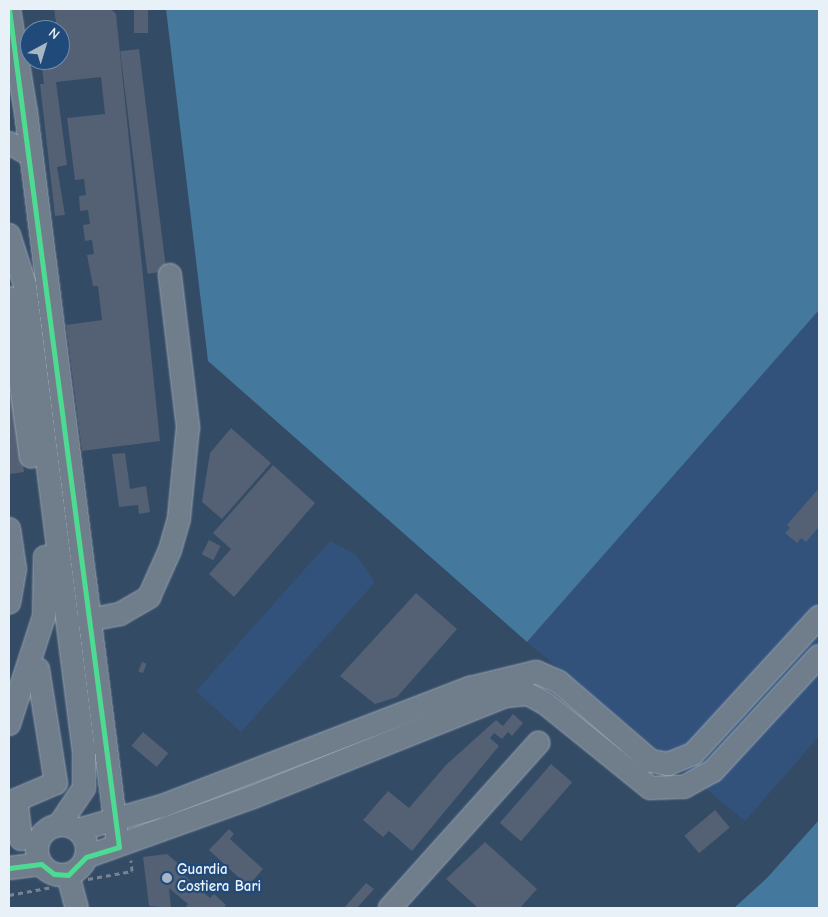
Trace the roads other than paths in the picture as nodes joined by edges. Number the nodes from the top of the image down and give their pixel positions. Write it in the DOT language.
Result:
graph roads {
  1 [pos="9,9"];
  2 [pos="9,143"];
  3 [pos="20,156"];
  4 [pos="9,234"];
  5 [pos="170,275"];
  6 [pos="9,298"];
  7 [pos="9,529"];
  8 [pos="9,602"];
  9 [pos="819,617"];
  10 [pos="89,620"];
  11 [pos="819,656"];
  12 [pos="38,669"];
  13 [pos="9,724"];
  14 [pos="538,743"];
  15 [pos="115,823"];
  16 [pos="42,834"];
  17 [pos="119,847"];
  18 [pos="86,858"];
  19 [pos="41,864"];
  20 [pos="9,868"];
  21 [pos="68,875"];
  22 [pos="77,908"];
  23 [pos="390,908"];
  1 -- 3 [label="street"];
  2 -- 3 [label="street"];
  3 -- 10 [label="street"];
  4 -- 16 [label="street"];
  5 -- 10 [label="street"];
  6 -- 13 [label="street"];
  7 -- 8 [label="street"];
  9 -- 15 [label="street"];
  10 -- 15 [label="street"];
  11 -- 17 [label="street"];
  12 -- 16 [label="street"];
  14 -- 23 [label="street"];
  15 -- 16 [label="street"];
  15 -- 17 [label="street"];
  16 -- 18 [label="street"];
  16 -- 19 [label="street"];
  17 -- 18 [label="street"];
  18 -- 21 [label="street"];
  19 -- 20 [label="street"];
  19 -- 21 [label="street"];
  21 -- 22 [label="street"];
}
